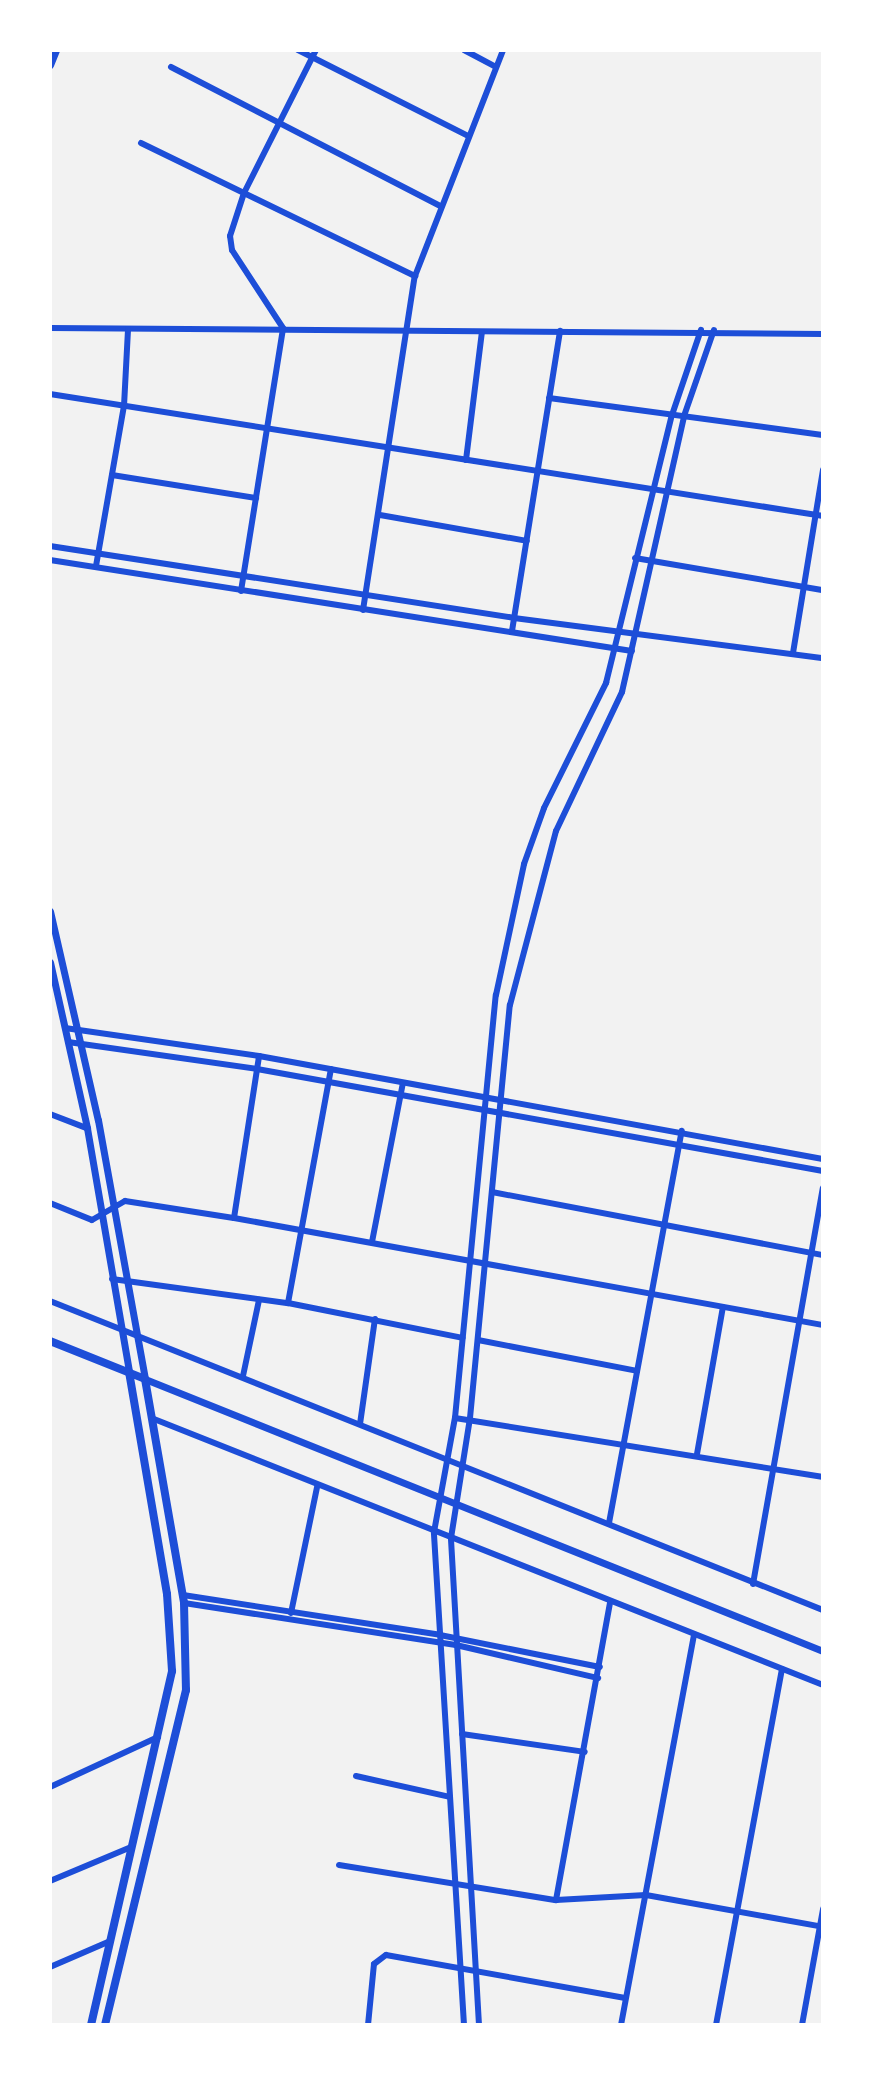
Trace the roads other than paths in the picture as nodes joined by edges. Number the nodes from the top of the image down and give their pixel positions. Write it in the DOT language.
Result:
graph roads {
  1 [pos="56,50"];
  2 [pos="298,50"];
  3 [pos="316,50"];
  4 [pos="464,50"];
  5 [pos="503,50"];
  6 [pos="312,57"];
  7 [pos="50,65"];
  8 [pos="171,67"];
  9 [pos="496,67"];
  10 [pos="278,121"];
  11 [pos="468,136"];
  12 [pos="141,143"];
  13 [pos="244,193"];
  14 [pos="440,206"];
  15 [pos="415,276"];
  16 [pos="50,328"];
  17 [pos="283,328"];
  18 [pos="128,329"];
  19 [pos="408,330"];
  20 [pos="701,330"];
  21 [pos="714,330"];
  22 [pos="560,331"];
  23 [pos="482,332"];
  24 [pos="823,334"];
  25 [pos="50,394"];
  26 [pos="549,398"];
  27 [pos="124,406"];
  28 [pos="672,415"];
  29 [pos="684,416"];
  30 [pos="268,428"];
  31 [pos="823,435"];
  32 [pos="391,448"];
  33 [pos="466,460"];
  34 [pos="823,469"];
  35 [pos="538,471"];
  36 [pos="112,475"];
  37 [pos="652,488"];
  38 [pos="666,491"];
  39 [pos="256,498"];
  40 [pos="380,515"];
  41 [pos="820,515"];
  42 [pos="527,541"];
  43 [pos="50,546"];
  44 [pos="98,553"];
  45 [pos="635,558"];
  46 [pos="50,560"];
  47 [pos="651,562"];
  48 [pos="96,566"];
  49 [pos="244,576"];
  50 [pos="802,588"];
  51 [pos="823,590"];
  52 [pos="241,591"];
  53 [pos="365,596"];
  54 [pos="363,610"];
  55 [pos="514,618"];
  56 [pos="512,631"];
  57 [pos="618,632"];
  58 [pos="636,634"];
  59 [pos="613,648"];
  60 [pos="632,651"];
  61 [pos="793,653"];
  62 [pos="823,658"];
  63 [pos="50,911"];
  64 [pos="50,962"];
  65 [pos="77,1027"];
  66 [pos="65,1028"];
  67 [pos="80,1041"];
  68 [pos="68,1042"];
  69 [pos="259,1056"];
  70 [pos="257,1069"];
  71 [pos="331,1069"];
  72 [pos="329,1082"];
  73 [pos="403,1083"];
  74 [pos="401,1095"];
  75 [pos="487,1098"];
  76 [pos="501,1100"];
  77 [pos="486,1111"];
  78 [pos="500,1113"];
  79 [pos="50,1114"];
  80 [pos="87,1128"];
  81 [pos="682,1131"];
  82 [pos="679,1144"];
  83 [pos="823,1159"];
  84 [pos="823,1171"];
  85 [pos="823,1188"];
  86 [pos="492,1192"];
  87 [pos="50,1203"];
  88 [pos="111,1205"];
  89 [pos="100,1218"];
  90 [pos="234,1218"];
  91 [pos="665,1225"];
  92 [pos="303,1231"];
  93 [pos="372,1242"];
  94 [pos="812,1253"];
  95 [pos="823,1255"];
  96 [pos="471,1262"];
  97 [pos="485,1265"];
  98 [pos="111,1279"];
  99 [pos="124,1279"];
  100 [pos="651,1293"];
  101 [pos="259,1300"];
  102 [pos="50,1301"];
  103 [pos="288,1303"];
  104 [pos="723,1307"];
  105 [pos="375,1319"];
  106 [pos="800,1321"];
  107 [pos="823,1325"];
  108 [pos="121,1329"];
  109 [pos="135,1335"];
  110 [pos="463,1338"];
  111 [pos="478,1340"];
  112 [pos="50,1341"];
  113 [pos="637,1371"];
  114 [pos="129,1372"];
  115 [pos="243,1376"];
  116 [pos="145,1379"];
  117 [pos="455,1418"];
  118 [pos="470,1418"];
  119 [pos="154,1419"];
  120 [pos="360,1424"];
  121 [pos="624,1442"];
  122 [pos="697,1454"];
  123 [pos="448,1459"];
  124 [pos="464,1465"];
  125 [pos="774,1468"];
  126 [pos="823,1477"];
  127 [pos="317,1487"];
  128 [pos="441,1499"];
  129 [pos="456,1505"];
  130 [pos="609,1523"];
  131 [pos="434,1532"];
  132 [pos="451,1538"];
  133 [pos="753,1584"];
  134 [pos="184,1599"];
  135 [pos="610,1602"];
  136 [pos="823,1610"];
  137 [pos="291,1616"];
  138 [pos="694,1635"];
  139 [pos="440,1638"];
  140 [pos="456,1641"];
  141 [pos="823,1651"];
  142 [pos="600,1667"];
  143 [pos="782,1669"];
  144 [pos="598,1678"];
  145 [pos="823,1685"];
  146 [pos="462,1734"];
  147 [pos="158,1737"];
  148 [pos="585,1752"];
  149 [pos="356,1776"];
  150 [pos="50,1787"];
  151 [pos="450,1797"];
  152 [pos="141,1810"];
  153 [pos="156,1814"];
  154 [pos="132,1847"];
  155 [pos="339,1865"];
  156 [pos="50,1881"];
  157 [pos="455,1882"];
  158 [pos="471,1885"];
  159 [pos="646,1895"];
  160 [pos="556,1900"];
  161 [pos="823,1909"];
  162 [pos="738,1911"];
  163 [pos="117,1915"];
  164 [pos="131,1920"];
  165 [pos="821,1927"];
  166 [pos="110,1941"];
  167 [pos="50,1967"];
  168 [pos="461,1970"];
  169 [pos="476,1973"];
  170 [pos="625,1998"];
  171 [pos="91,2025"];
  172 [pos="105,2025"];
  173 [pos="368,2025"];
  174 [pos="464,2025"];
  175 [pos="479,2025"];
  176 [pos="621,2025"];
  177 [pos="716,2025"];
  178 [pos="802,2025"];
  1 -- 7 [label="street"];
  2 -- 6 [label="street"];
  3 -- 6 [label="street"];
  4 -- 9 [label="street"];
  5 -- 9 [label="street"];
  6 -- 10 [label="street"];
  6 -- 11 [label="street"];
  8 -- 10 [label="street"];
  9 -- 11 [label="street"];
  10 -- 13 [label="street"];
  10 -- 14 [label="street"];
  11 -- 14 [label="street"];
  12 -- 13 [label="street"];
  13 -- 15 [label="street"];
  13 -- 17 [label="street"];
  14 -- 15 [label="street"];
  15 -- 19 [label="street"];
  16 -- 18 [label="street"];
  17 -- 18 [label="street"];
  17 -- 19 [label="street"];
  17 -- 30 [label="street"];
  18 -- 27 [label="street"];
  19 -- 23 [label="street"];
  19 -- 32 [label="street"];
  20 -- 21 [label="street"];
  20 -- 22 [label="street"];
  20 -- 28 [label="street"];
  21 -- 24 [label="street"];
  21 -- 29 [label="street"];
  22 -- 23 [label="street"];
  22 -- 26 [label="street"];
  23 -- 33 [label="street"];
  25 -- 27 [label="street"];
  26 -- 28 [label="street"];
  26 -- 35 [label="street"];
  27 -- 30 [label="street"];
  27 -- 36 [label="street"];
  28 -- 29 [label="street"];
  28 -- 37 [label="street"];
  29 -- 31 [label="street"];
  29 -- 38 [label="street"];
  30 -- 32 [label="street"];
  30 -- 39 [label="street"];
  32 -- 33 [label="street"];
  32 -- 40 [label="street"];
  33 -- 35 [label="street"];
  34 -- 41 [label="street"];
  35 -- 37 [label="street"];
  35 -- 42 [label="street"];
  36 -- 39 [label="street"];
  36 -- 44 [label="street"];
  37 -- 38 [label="street"];
  37 -- 45 [label="street"];
  38 -- 41 [label="street"];
  38 -- 47 [label="street"];
  39 -- 49 [label="street"];
  40 -- 42 [label="street"];
  40 -- 53 [label="street"];
  41 -- 50 [label="street"];
  42 -- 55 [label="street"];
  43 -- 44 [label="street"];
  44 -- 48 [label="street"];
  44 -- 49 [label="street"];
  45 -- 47 [label="street"];
  45 -- 57 [label="street"];
  46 -- 48 [label="street"];
  47 -- 50 [label="street"];
  47 -- 58 [label="street"];
  48 -- 52 [label="street"];
  49 -- 52 [label="street"];
  49 -- 53 [label="street"];
  50 -- 51 [label="street"];
  50 -- 61 [label="street"];
  52 -- 54 [label="street"];
  53 -- 54 [label="street"];
  53 -- 55 [label="street"];
  54 -- 56 [label="street"];
  55 -- 56 [label="street"];
  55 -- 57 [label="street"];
  56 -- 59 [label="street"];
  57 -- 58 [label="street"];
  57 -- 59 [label="street"];
  58 -- 60 [label="street"];
  58 -- 61 [label="street"];
  59 -- 60 [label="street"];
  59 -- 75 [label="street"];
  60 -- 76 [label="street"];
  61 -- 62 [label="street"];
  63 -- 65 [label="street"];
  64 -- 66 [label="street"];
  65 -- 66 [label="street"];
  65 -- 67 [label="street"];
  65 -- 69 [label="street"];
  66 -- 68 [label="street"];
  67 -- 68 [label="street"];
  67 -- 70 [label="street"];
  67 -- 88 [label="street"];
  68 -- 80 [label="street"];
  69 -- 70 [label="street"];
  69 -- 71 [label="street"];
  70 -- 72 [label="street"];
  70 -- 90 [label="street"];
  71 -- 72 [label="street"];
  71 -- 73 [label="street"];
  72 -- 74 [label="street"];
  72 -- 92 [label="street"];
  73 -- 74 [label="street"];
  73 -- 75 [label="street"];
  74 -- 77 [label="street"];
  74 -- 93 [label="street"];
  75 -- 76 [label="street"];
  75 -- 77 [label="street"];
  76 -- 78 [label="street"];
  76 -- 81 [label="street"];
  77 -- 78 [label="street"];
  77 -- 96 [label="street"];
  78 -- 82 [label="street"];
  78 -- 86 [label="street"];
  79 -- 80 [label="street"];
  80 -- 89 [label="street"];
  81 -- 82 [label="street"];
  81 -- 83 [label="street"];
  82 -- 84 [label="street"];
  82 -- 91 [label="street"];
  85 -- 94 [label="street"];
  86 -- 91 [label="street"];
  86 -- 97 [label="street"];
  87 -- 89 [label="street"];
  88 -- 89 [label="street"];
  88 -- 90 [label="street"];
  88 -- 99 [label="street"];
  89 -- 98 [label="street"];
  90 -- 92 [label="street"];
  91 -- 94 [label="street"];
  91 -- 100 [label="street"];
  92 -- 93 [label="street"];
  92 -- 103 [label="street"];
  93 -- 96 [label="street"];
  94 -- 95 [label="street"];
  94 -- 106 [label="street"];
  96 -- 97 [label="street"];
  96 -- 110 [label="street"];
  97 -- 100 [label="street"];
  97 -- 111 [label="street"];
  98 -- 99 [label="street"];
  98 -- 108 [label="street"];
  99 -- 101 [label="street"];
  99 -- 109 [label="street"];
  100 -- 104 [label="street"];
  100 -- 113 [label="street"];
  101 -- 103 [label="street"];
  101 -- 115 [label="street"];
  102 -- 108 [label="street"];
  103 -- 105 [label="street"];
  104 -- 106 [label="street"];
  104 -- 122 [label="street"];
  105 -- 110 [label="street"];
  105 -- 120 [label="street"];
  106 -- 107 [label="street"];
  106 -- 125 [label="street"];
  108 -- 109 [label="street"];
  108 -- 114 [label="street"];
  109 -- 115 [label="street"];
  109 -- 116 [label="street"];
  110 -- 117 [label="street"];
  111 -- 113 [label="street"];
  111 -- 118 [label="street"];
  112 -- 114 [label="main road"];
  113 -- 121 [label="street"];
  114 -- 116 [label="main road"];
  114 -- 147 [label="main road"];
  115 -- 120 [label="street"];
  116 -- 119 [label="main road"];
  116 -- 128 [label="street"];
  117 -- 118 [label="street"];
  117 -- 123 [label="street"];
  118 -- 121 [label="street"];
  118 -- 124 [label="street"];
  119 -- 127 [label="street"];
  119 -- 134 [label="main road"];
  120 -- 123 [label="street"];
  121 -- 122 [label="street"];
  121 -- 130 [label="street"];
  122 -- 125 [label="street"];
  123 -- 124 [label="street"];
  123 -- 128 [label="street"];
  124 -- 129 [label="street"];
  124 -- 130 [label="street"];
  125 -- 126 [label="street"];
  125 -- 133 [label="street"];
  127 -- 131 [label="street"];
  127 -- 137 [label="street"];
  128 -- 129 [label="street"];
  128 -- 131 [label="street"];
  129 -- 132 [label="street"];
  129 -- 141 [label="street"];
  130 -- 133 [label="street"];
  131 -- 132 [label="street"];
  131 -- 139 [label="street"];
  132 -- 135 [label="street"];
  132 -- 140 [label="street"];
  133 -- 136 [label="street"];
  134 -- 137 [label="street"];
  134 -- 153 [label="main road"];
  135 -- 138 [label="street"];
  135 -- 142 [label="street"];
  137 -- 139 [label="street"];
  138 -- 143 [label="street"];
  138 -- 159 [label="street"];
  139 -- 140 [label="street"];
  139 -- 151 [label="street"];
  140 -- 142 [label="street"];
  140 -- 144 [label="street"];
  140 -- 146 [label="street"];
  142 -- 144 [label="street"];
  143 -- 145 [label="street"];
  143 -- 162 [label="street"];
  144 -- 148 [label="street"];
  146 -- 148 [label="street"];
  146 -- 158 [label="street"];
  147 -- 150 [label="street"];
  147 -- 152 [label="main road"];
  148 -- 160 [label="street"];
  149 -- 151 [label="street"];
  151 -- 157 [label="street"];
  152 -- 153 [label="street"];
  152 -- 154 [label="main road"];
  153 -- 164 [label="main road"];
  154 -- 156 [label="street"];
  154 -- 163 [label="main road"];
  155 -- 157 [label="street"];
  157 -- 158 [label="street"];
  157 -- 168 [label="street"];
  158 -- 160 [label="street"];
  158 -- 169 [label="street"];
  159 -- 160 [label="street"];
  159 -- 162 [label="street"];
  159 -- 170 [label="street"];
  161 -- 165 [label="street"];
  162 -- 165 [label="street"];
  162 -- 177 [label="street"];
  163 -- 164 [label="street"];
  163 -- 166 [label="main road"];
  164 -- 172 [label="main road"];
  165 -- 178 [label="street"];
  166 -- 167 [label="street"];
  166 -- 171 [label="main road"];
  168 -- 169 [label="street"];
  168 -- 173 [label="street"];
  168 -- 174 [label="street"];
  169 -- 170 [label="street"];
  169 -- 175 [label="street"];
  170 -- 176 [label="street"];
}
